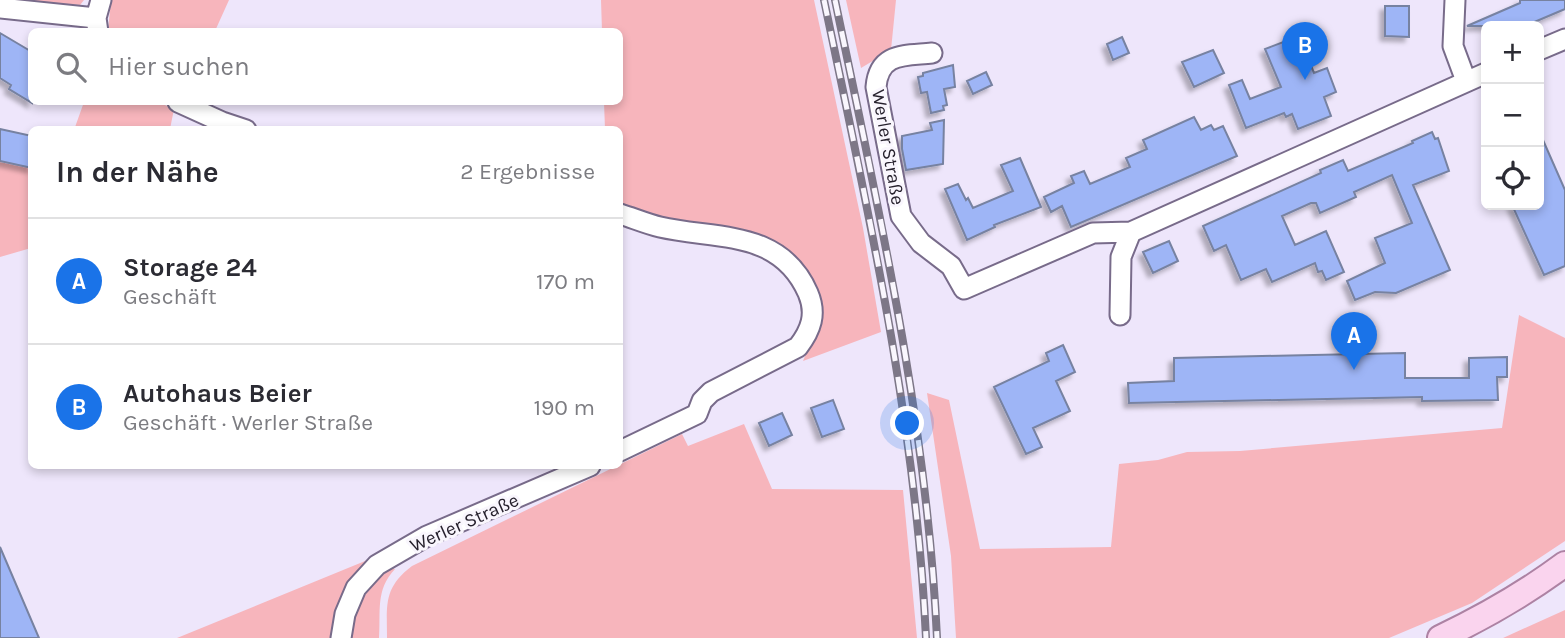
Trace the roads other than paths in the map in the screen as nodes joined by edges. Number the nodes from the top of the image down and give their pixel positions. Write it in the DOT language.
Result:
graph roads {
  1 [pos="1455,0"];
  2 [pos="0,8"];
  3 [pos="98,16"];
  4 [pos="1565,39"];
  5 [pos="1544,48"];
  6 [pos="932,53"];
  7 [pos="1481,75"];
  8 [pos="1466,81"];
  9 [pos="185,105"];
  10 [pos="234,126"];
  11 [pos="623,216"];
  12 [pos="1131,232"];
  13 [pos="1120,315"];
  14 [pos="623,451"];
  15 [pos="583,469"];
  16 [pos="1565,564"];
  17 [pos="341,638"];
  18 [pos="1440,638"];
  1 -- 8 [label="street"];
  2 -- 3 [label="street"];
  4 -- 5 [label="street"];
  6 -- 12 [label="street, Werler Straße"];
  7 -- 8 [label="street, Werler Straße"];
  8 -- 12 [label="street, Werler Straße"];
  9 -- 10 [label="street"];
  11 -- 14 [label="street"];
  12 -- 13 [label="street"];
  15 -- 17 [label="street, Werler Straße"];
  16 -- 18 [label="main road"];
}
